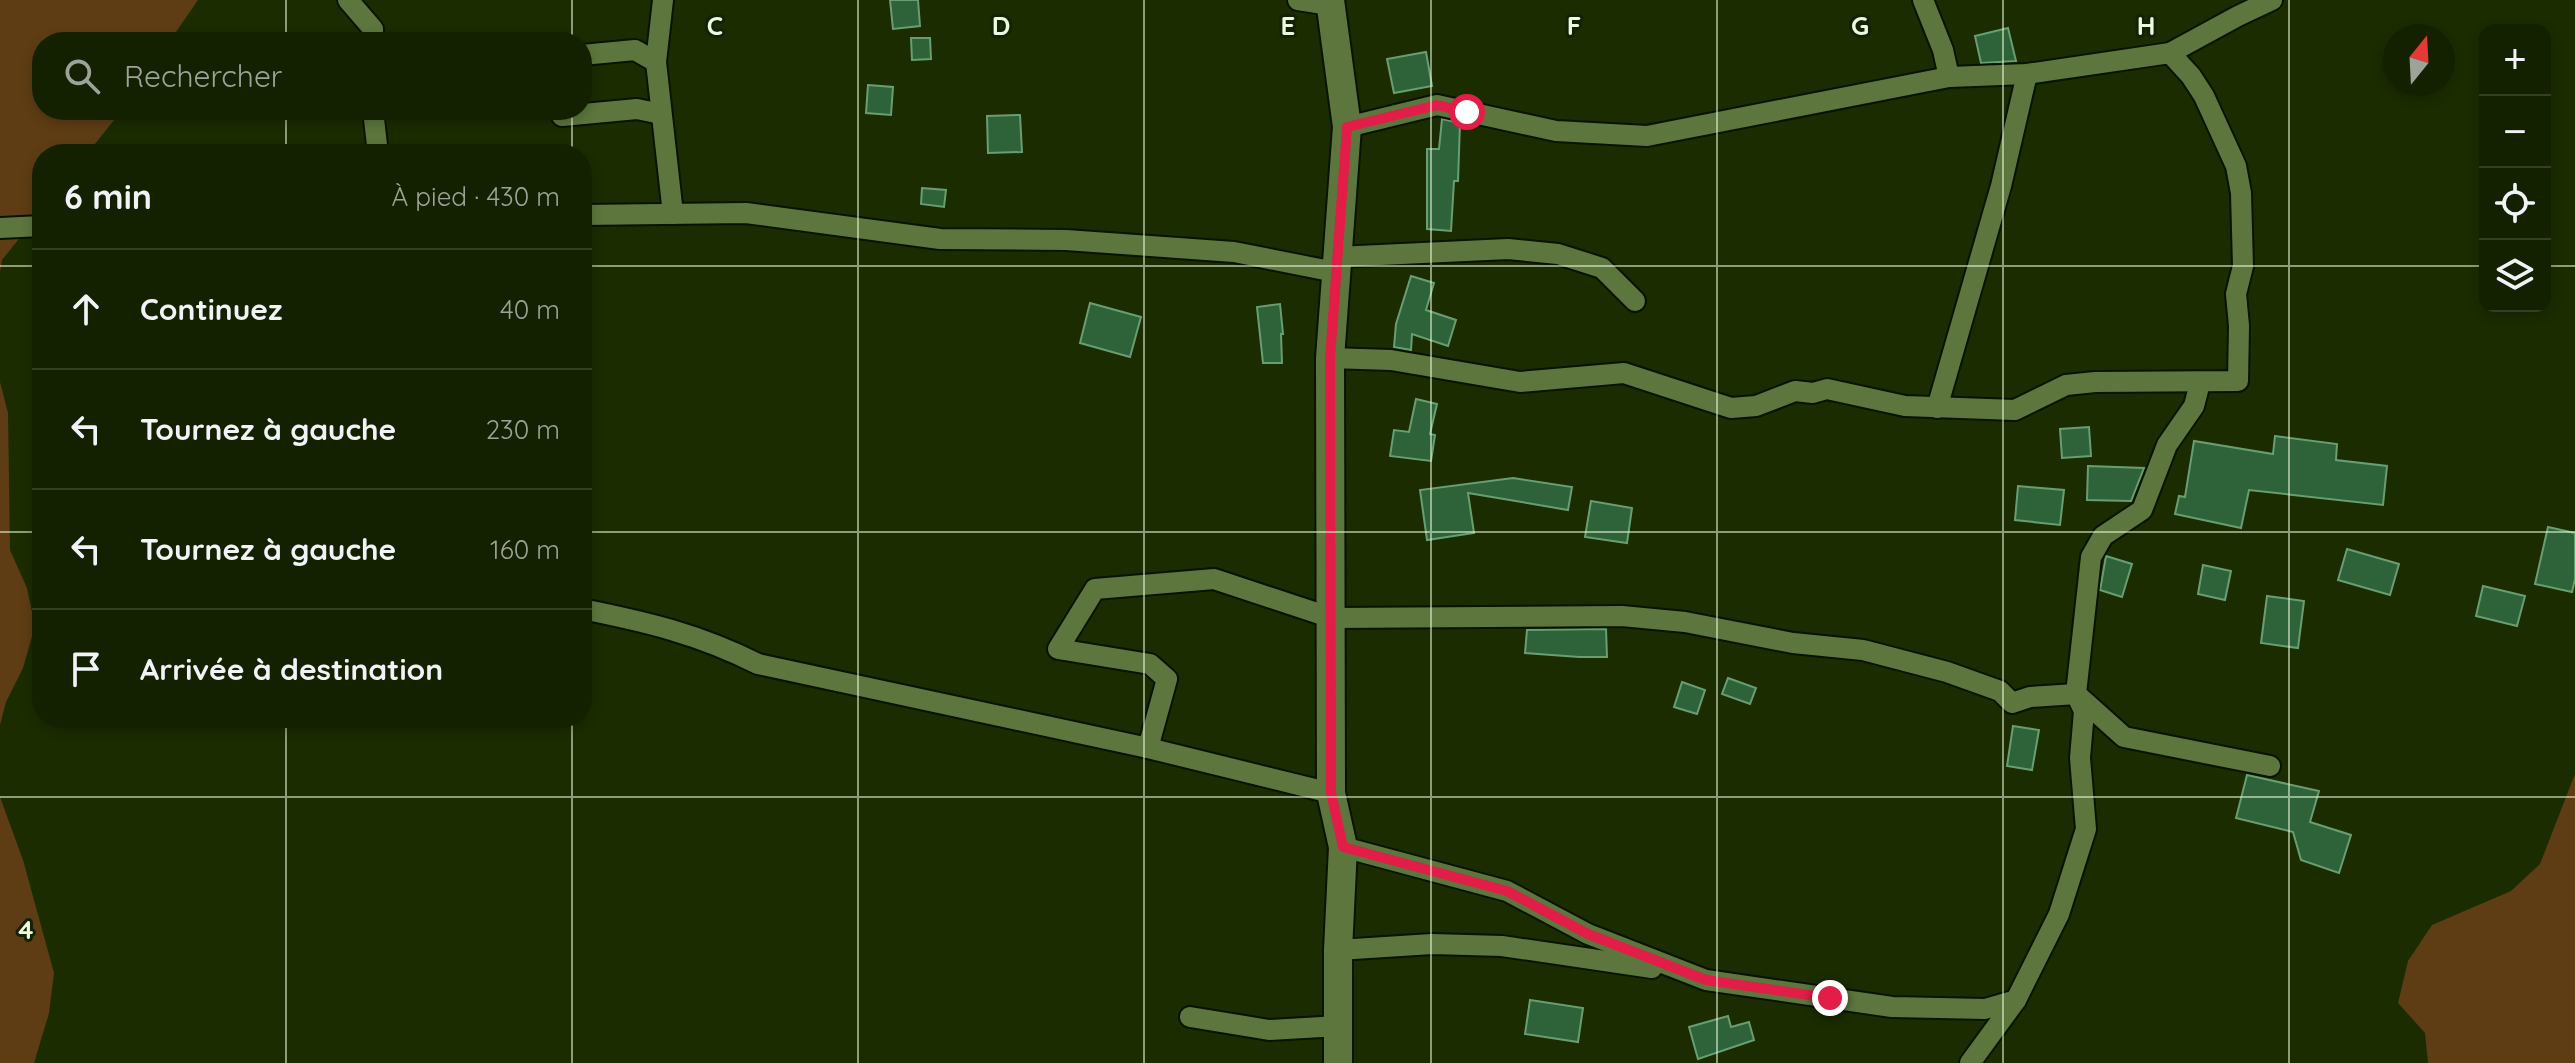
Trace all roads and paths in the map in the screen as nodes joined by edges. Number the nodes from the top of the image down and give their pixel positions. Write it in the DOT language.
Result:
graph roads {
  1 [pos="348,0"];
  2 [pos="663,0"];
  3 [pos="1298,0"];
  4 [pos="1923,0"];
  5 [pos="2272,0"];
  6 [pos="1330,3"];
  7 [pos="373,32"];
  8 [pos="2170,53"];
  9 [pos="592,54"];
  10 [pos="656,62"];
  11 [pos="2027,74"];
  12 [pos="1949,77"];
  13 [pos="592,113"];
  14 [pos="661,114"];
  15 [pos="374,120"];
  16 [pos="1347,127"];
  17 [pos="377,144"];
  18 [pos="673,214"];
  19 [pos="592,215"];
  20 [pos="32,226"];
  21 [pos="0,228"];
  22 [pos="1336,265"];
  23 [pos="1635,301"];
  24 [pos="1330,358"];
  25 [pos="2200,383"];
  26 [pos="1937,408"];
  27 [pos="592,611"];
  28 [pos="1332,618"];
  29 [pos="2076,694"];
  30 [pos="1148,748"];
  31 [pos="2270,766"];
  32 [pos="1331,793"];
  33 [pos="1343,847"];
  34 [pos="1338,950"];
  35 [pos="1706,980"];
  36 [pos="2016,1000"];
  37 [pos="1190,1017"];
  38 [pos="1339,1026"];
  39 [pos="1338,1063"];
  40 [pos="1970,1063"];
  1 -- 7 [label="street"];
  2 -- 10 [label="street"];
  3 -- 6 [label="street"];
  4 -- 12 [label="street"];
  5 -- 8 [label="street"];
  6 -- 16 [label="main road"];
  8 -- 11 [label="street"];
  8 -- 25 [label="street"];
  9 -- 10 [label="street"];
  10 -- 14 [label="street"];
  11 -- 12 [label="street"];
  11 -- 26 [label="street"];
  12 -- 16 [label="street"];
  13 -- 14 [label="street"];
  14 -- 18 [label="street"];
  15 -- 17 [label="street"];
  16 -- 22 [label="main road"];
  18 -- 19 [label="street"];
  18 -- 22 [label="street"];
  20 -- 21 [label="street"];
  22 -- 23 [label="street"];
  22 -- 24 [label="main road"];
  24 -- 26 [label="street"];
  24 -- 28 [label="main road"];
  25 -- 26 [label="street"];
  25 -- 29 [label="street"];
  27 -- 30 [label="street"];
  28 -- 29 [label="street"];
  28 -- 30 [label="street"];
  28 -- 32 [label="main road"];
  29 -- 31 [label="street"];
  29 -- 36 [label="street"];
  30 -- 32 [label="street"];
  32 -- 33 [label="main road"];
  33 -- 34 [label="main road"];
  33 -- 35 [label="street"];
  34 -- 35 [label="street"];
  34 -- 38 [label="main road"];
  35 -- 36 [label="street"];
  36 -- 40 [label="street"];
  37 -- 38 [label="street"];
  38 -- 39 [label="main road"];
}
